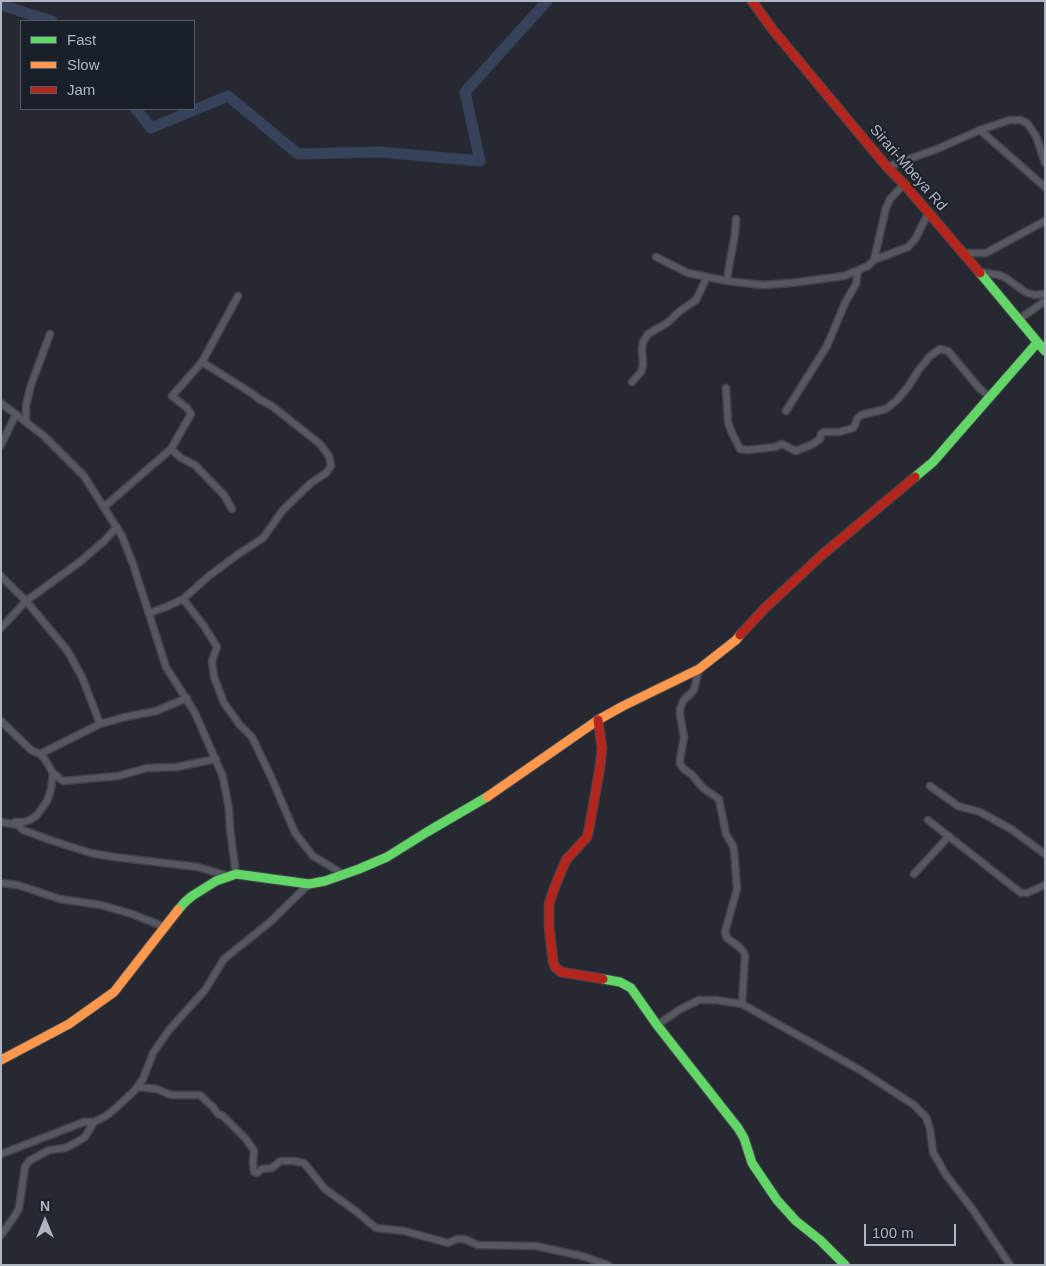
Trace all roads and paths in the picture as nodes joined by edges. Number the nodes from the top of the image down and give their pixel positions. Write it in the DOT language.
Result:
graph roads {
  1 [pos="752,1"];
  2 [pos="980,130"];
  3 [pos="1045,163"];
  4 [pos="887,167"];
  5 [pos="904,184"];
  6 [pos="1045,187"];
  7 [pos="928,213"];
  8 [pos="736,219"];
  9 [pos="1045,221"];
  10 [pos="964,253"];
  11 [pos="656,257"];
  12 [pos="874,260"];
  13 [pos="858,271"];
  14 [pos="979,272"];
  15 [pos="706,277"];
  16 [pos="727,282"];
  17 [pos="1045,294"];
  18 [pos="238,296"];
  19 [pos="1045,301"];
  20 [pos="1018,320"];
  21 [pos="50,334"];
  22 [pos="1043,348"];
  23 [pos="202,362"];
  24 [pos="632,382"];
  25 [pos="726,388"];
  26 [pos="990,397"];
  27 [pos="1,403"];
  28 [pos="786,411"];
  29 [pos="16,414"];
  30 [pos="26,421"];
  31 [pos="1,446"];
  32 [pos="171,449"];
  33 [pos="104,507"];
  34 [pos="232,509"];
  35 [pos="117,527"];
  36 [pos="1,576"];
  37 [pos="182,599"];
  38 [pos="26,600"];
  39 [pos="149,613"];
  40 [pos="1,628"];
  41 [pos="699,669"];
  42 [pos="187,698"];
  43 [pos="598,720"];
  44 [pos="1,721"];
  45 [pos="100,724"];
  46 [pos="40,754"];
  47 [pos="216,759"];
  48 [pos="53,773"];
  49 [pos="930,786"];
  50 [pos="928,820"];
  51 [pos="1,821"];
  52 [pos="949,836"];
  53 [pos="1045,854"];
  54 [pos="914,874"];
  55 [pos="232,875"];
  56 [pos="345,875"];
  57 [pos="1,883"];
  58 [pos="309,884"];
  59 [pos="1045,885"];
  60 [pos="165,927"];
  61 [pos="742,1004"];
  62 [pos="657,1025"];
  63 [pos="1,1060"];
  64 [pos="137,1087"];
  65 [pos="94,1122"];
  66 [pos="1,1154"];
  67 [pos="1,1235"];
  68 [pos="608,1265"];
  69 [pos="845,1265"];
  70 [pos="1010,1265"];
  1 -- 4 [label="main road, Sirari-Mbeya Rd"];
  2 -- 3 [label="street"];
  2 -- 4 [label="street"];
  2 -- 6 [label="street"];
  4 -- 5 [label="main road, Sirari-Mbeya Rd"];
  5 -- 7 [label="main road, Sirari-Mbeya Rd"];
  5 -- 12 [label="street"];
  7 -- 10 [label="main road, Sirari-Mbeya Rd"];
  7 -- 12 [label="street"];
  8 -- 16 [label="street"];
  9 -- 10 [label="street"];
  10 -- 14 [label="main road, Sirari-Mbeya Rd"];
  11 -- 15 [label="street"];
  12 -- 13 [label="street"];
  13 -- 16 [label="street"];
  13 -- 28 [label="street"];
  14 -- 17 [label="street"];
  14 -- 20 [label="main road, Sirari-Mbeya Rd"];
  15 -- 16 [label="street"];
  15 -- 24 [label="street"];
  18 -- 23 [label="street"];
  19 -- 20 [label="street"];
  20 -- 22 [label="main road, Sirari-Mbeya Rd"];
  21 -- 30 [label="street"];
  22 -- 26 [label="main road"];
  23 -- 32 [label="street"];
  23 -- 37 [label="street"];
  25 -- 26 [label="street"];
  26 -- 41 [label="main road"];
  27 -- 29 [label="street"];
  29 -- 30 [label="street"];
  29 -- 31 [label="street"];
  30 -- 33 [label="street"];
  32 -- 33 [label="street"];
  32 -- 34 [label="street"];
  33 -- 35 [label="street"];
  35 -- 38 [label="street"];
  35 -- 39 [label="street"];
  36 -- 38 [label="street"];
  37 -- 39 [label="street"];
  37 -- 56 [label="street"];
  38 -- 40 [label="street"];
  38 -- 45 [label="street"];
  39 -- 42 [label="street"];
  41 -- 43 [label="main road"];
  41 -- 61 [label="street"];
  42 -- 45 [label="street"];
  42 -- 47 [label="street"];
  43 -- 56 [label="main road"];
  43 -- 62 [label="main road"];
  44 -- 46 [label="street"];
  45 -- 46 [label="street"];
  46 -- 48 [label="street"];
  47 -- 48 [label="street"];
  47 -- 55 [label="street"];
  48 -- 51 [label="street"];
  49 -- 53 [label="street"];
  50 -- 52 [label="street"];
  51 -- 55 [label="street"];
  52 -- 54 [label="street"];
  52 -- 59 [label="street"];
  55 -- 58 [label="main road"];
  55 -- 60 [label="main road"];
  56 -- 58 [label="main road"];
  57 -- 60 [label="street"];
  58 -- 64 [label="street"];
  60 -- 63 [label="main road"];
  61 -- 62 [label="street"];
  61 -- 70 [label="street"];
  62 -- 69 [label="main road"];
  64 -- 65 [label="street"];
  64 -- 68 [label="street"];
  65 -- 66 [label="street"];
  65 -- 67 [label="street"];
}
